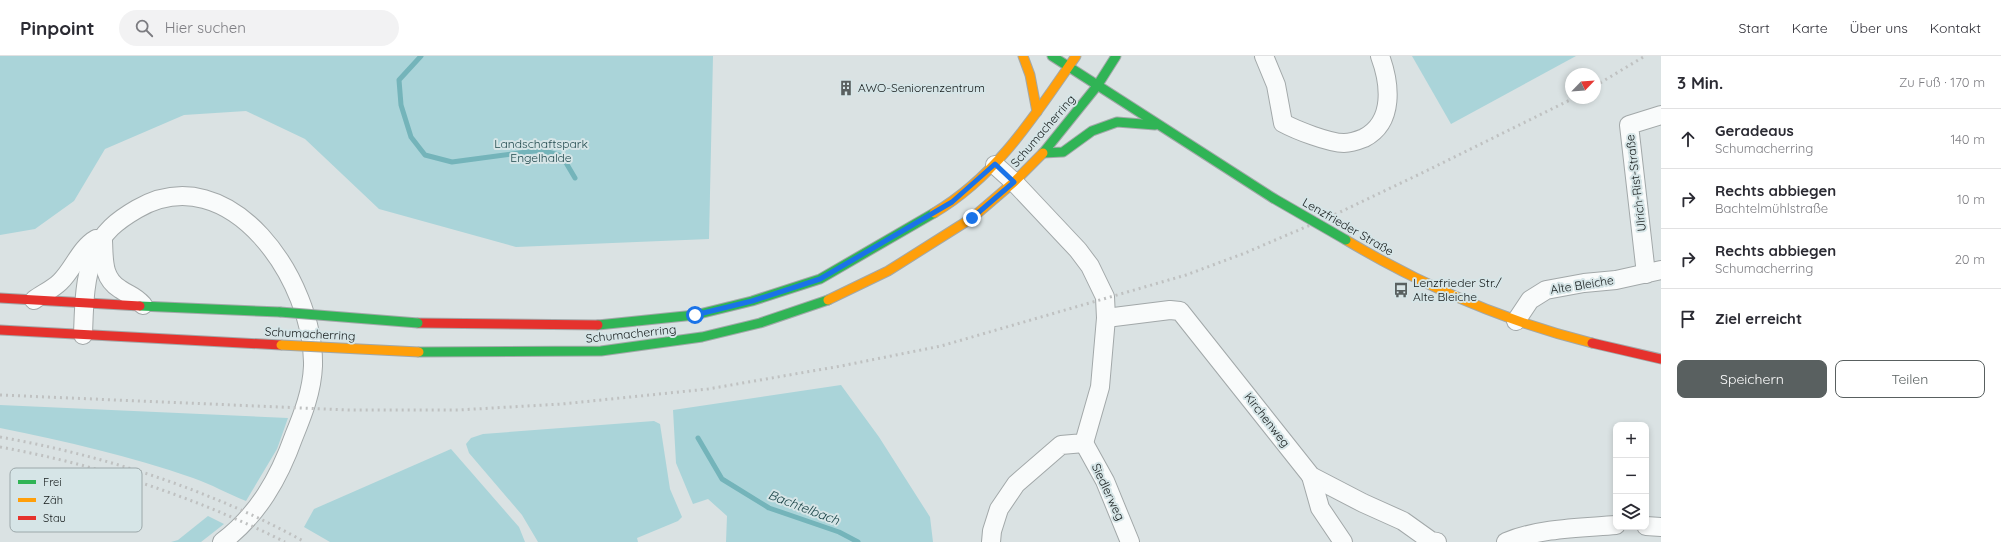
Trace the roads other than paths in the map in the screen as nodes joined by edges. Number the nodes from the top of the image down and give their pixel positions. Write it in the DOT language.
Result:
graph roads {
  1 [pos="1023,56"];
  2 [pos="1052,56"];
  3 [pos="1076,56"];
  4 [pos="1116,56"];
  5 [pos="1264,56"];
  6 [pos="1380,56"];
  7 [pos="1068,67"];
  8 [pos="1097,86"];
  9 [pos="1037,112"];
  10 [pos="1661,115"];
  11 [pos="1159,126"];
  12 [pos="1043,153"];
  13 [pos="995,164"];
  14 [pos="1014,182"];
  15 [pos="103,235"];
  16 [pos="1654,272"];
  17 [pos="0,298"];
  18 [pos="34,300"];
  19 [pos="84,304"];
  20 [pos="143,305"];
  21 [pos="1106,318"];
  22 [pos="1516,321"];
  23 [pos="0,330"];
  24 [pos="83,335"];
  25 [pos="1661,360"];
  26 [pos="1084,443"];
  27 [pos="1311,476"];
  28 [pos="1613,525"];
  29 [pos="1649,526"];
  30 [pos="1661,527"];
  31 [pos="222,542"];
  32 [pos="991,542"];
  33 [pos="1130,542"];
  34 [pos="1343,542"];
  35 [pos="1437,542"];
  36 [pos="1506,542"];
  1 -- 9 [label="main road"];
  2 -- 7 [label="main road, Lenzfrieder Straße"];
  3 -- 7 [label="main road, Schumacherring"];
  4 -- 8 [label="main road, Schumacherring"];
  5 -- 6 [label="street"];
  7 -- 8 [label="main road, Lenzfrieder Straße"];
  7 -- 9 [label="main road, Schumacherring"];
  8 -- 11 [label="main road, Lenzfrieder Straße"];
  8 -- 12 [label="main road, Schumacherring"];
  9 -- 13 [label="main road, Schumacherring"];
  10 -- 16 [label="street, Ulrich-Rist-Straße"];
  11 -- 12 [label="main road"];
  11 -- 22 [label="main road, Lenzfrieder Straße, bridge"];
  12 -- 14 [label="main road, Schumacherring"];
  13 -- 14 [label="street"];
  13 -- 20 [label="main road, Schumacherring, bridge"];
  14 -- 21 [label="street"];
  14 -- 24 [label="main road, Schumacherring, bridge"];
  15 -- 18 [label="street"];
  15 -- 19 [label="street"];
  15 -- 20 [label="street"];
  15 -- 31 [label="street"];
  16 -- 22 [label="street, Alte Bleiche"];
  17 -- 18 [label="main road, Schumacherring"];
  18 -- 19 [label="main road, Schumacherring"];
  19 -- 20 [label="main road, Schumacherring"];
  19 -- 24 [label="street"];
  21 -- 26 [label="street"];
  21 -- 27 [label="street, Kirchenweg"];
  22 -- 25 [label="main road, Lenzfrieder Straße"];
  23 -- 24 [label="main road, Schumacherring"];
  26 -- 32 [label="street"];
  26 -- 33 [label="street, Siedlerweg"];
  27 -- 34 [label="street"];
  27 -- 35 [label="street, Kirchenweg"];
  28 -- 36 [label="street"];
  29 -- 30 [label="street"];
}
